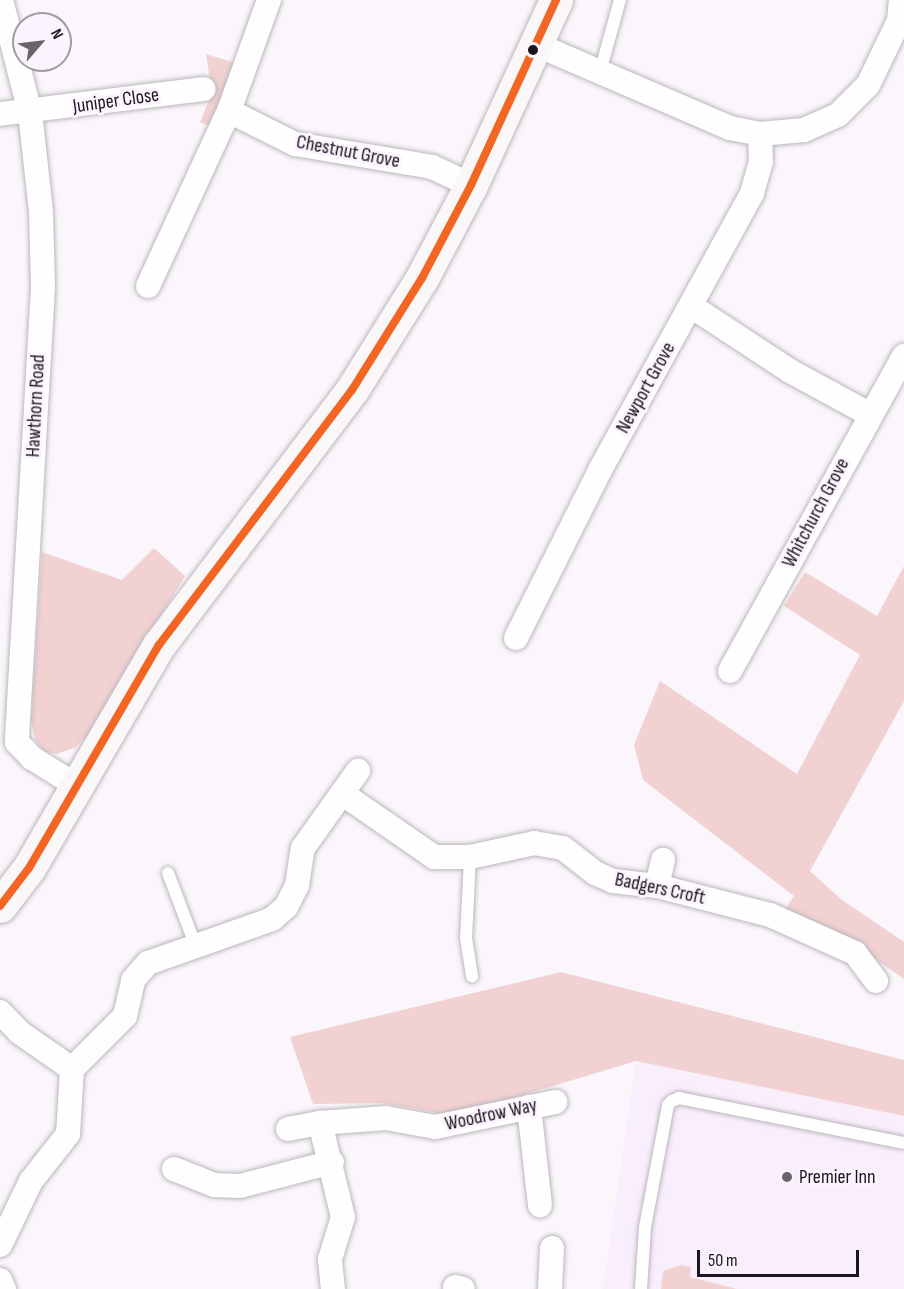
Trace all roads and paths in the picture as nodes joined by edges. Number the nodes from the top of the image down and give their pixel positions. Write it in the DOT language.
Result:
graph roads {
  1 [pos="1,0"];
  2 [pos="270,0"];
  3 [pos="556,0"];
  4 [pos="620,0"];
  5 [pos="902,0"];
  6 [pos="535,44"];
  7 [pos="600,72"];
  8 [pos="189,96"];
  9 [pos="229,111"];
  10 [pos="30,112"];
  11 [pos="0,114"];
  12 [pos="760,134"];
  13 [pos="471,184"];
  14 [pos="148,286"];
  15 [pos="691,306"];
  16 [pos="904,356"];
  17 [pos="869,414"];
  18 [pos="516,638"];
  19 [pos="730,671"];
  20 [pos="358,771"];
  21 [pos="77,786"];
  22 [pos="343,794"];
  23 [pos="470,856"];
  24 [pos="663,860"];
  25 [pos="168,873"];
  26 [pos="657,886"];
  27 [pos="0,906"];
  28 [pos="195,944"];
  29 [pos="472,976"];
  30 [pos="876,981"];
  31 [pos="0,1012"];
  32 [pos="72,1069"];
  33 [pos="555,1102"];
  34 [pos="529,1107"];
  35 [pos="320,1124"];
  36 [pos="288,1129"];
  37 [pos="904,1143"];
  38 [pos="332,1162"];
  39 [pos="174,1169"];
  40 [pos="540,1205"];
  41 [pos="0,1245"];
  42 [pos="552,1248"];
  43 [pos="0,1280"];
  44 [pos="4,1289"];
  45 [pos="333,1289"];
  46 [pos="550,1289"];
  47 [pos="641,1289"];
  1 -- 10 [label="street, Hawthorn Road"];
  2 -- 9 [label="street"];
  3 -- 6 [label="street"];
  4 -- 7 [label="lane"];
  5 -- 12 [label="street"];
  6 -- 7 [label="street"];
  6 -- 13 [label="street"];
  7 -- 12 [label="street"];
  8 -- 10 [label="street, Juniper Close"];
  9 -- 13 [label="street, Chestnut Grove"];
  9 -- 14 [label="street"];
  10 -- 11 [label="street, Juniper Close"];
  10 -- 21 [label="street, Hawthorn Road"];
  12 -- 15 [label="street, Newport Grove"];
  13 -- 21 [label="street"];
  15 -- 17 [label="street"];
  15 -- 18 [label="street, Newport Grove"];
  16 -- 17 [label="street, Whitchurch Grove"];
  17 -- 19 [label="street, Whitchurch Grove"];
  20 -- 22 [label="street"];
  21 -- 27 [label="street"];
  22 -- 23 [label="street, Badgers Croft"];
  22 -- 28 [label="street"];
  23 -- 26 [label="street, Badgers Croft"];
  23 -- 29 [label="lane"];
  24 -- 26 [label="street"];
  25 -- 28 [label="lane"];
  26 -- 30 [label="street, Badgers Croft"];
  28 -- 32 [label="street"];
  31 -- 32 [label="street"];
  32 -- 41 [label="street"];
  33 -- 34 [label="street, Woodrow Way"];
  34 -- 35 [label="street, Woodrow Way"];
  34 -- 40 [label="street"];
  35 -- 36 [label="street, Woodrow Way"];
  35 -- 38 [label="street"];
  37 -- 47 [label="lane"];
  38 -- 39 [label="street"];
  38 -- 45 [label="street"];
  42 -- 46 [label="street"];
  43 -- 44 [label="street"];
}
